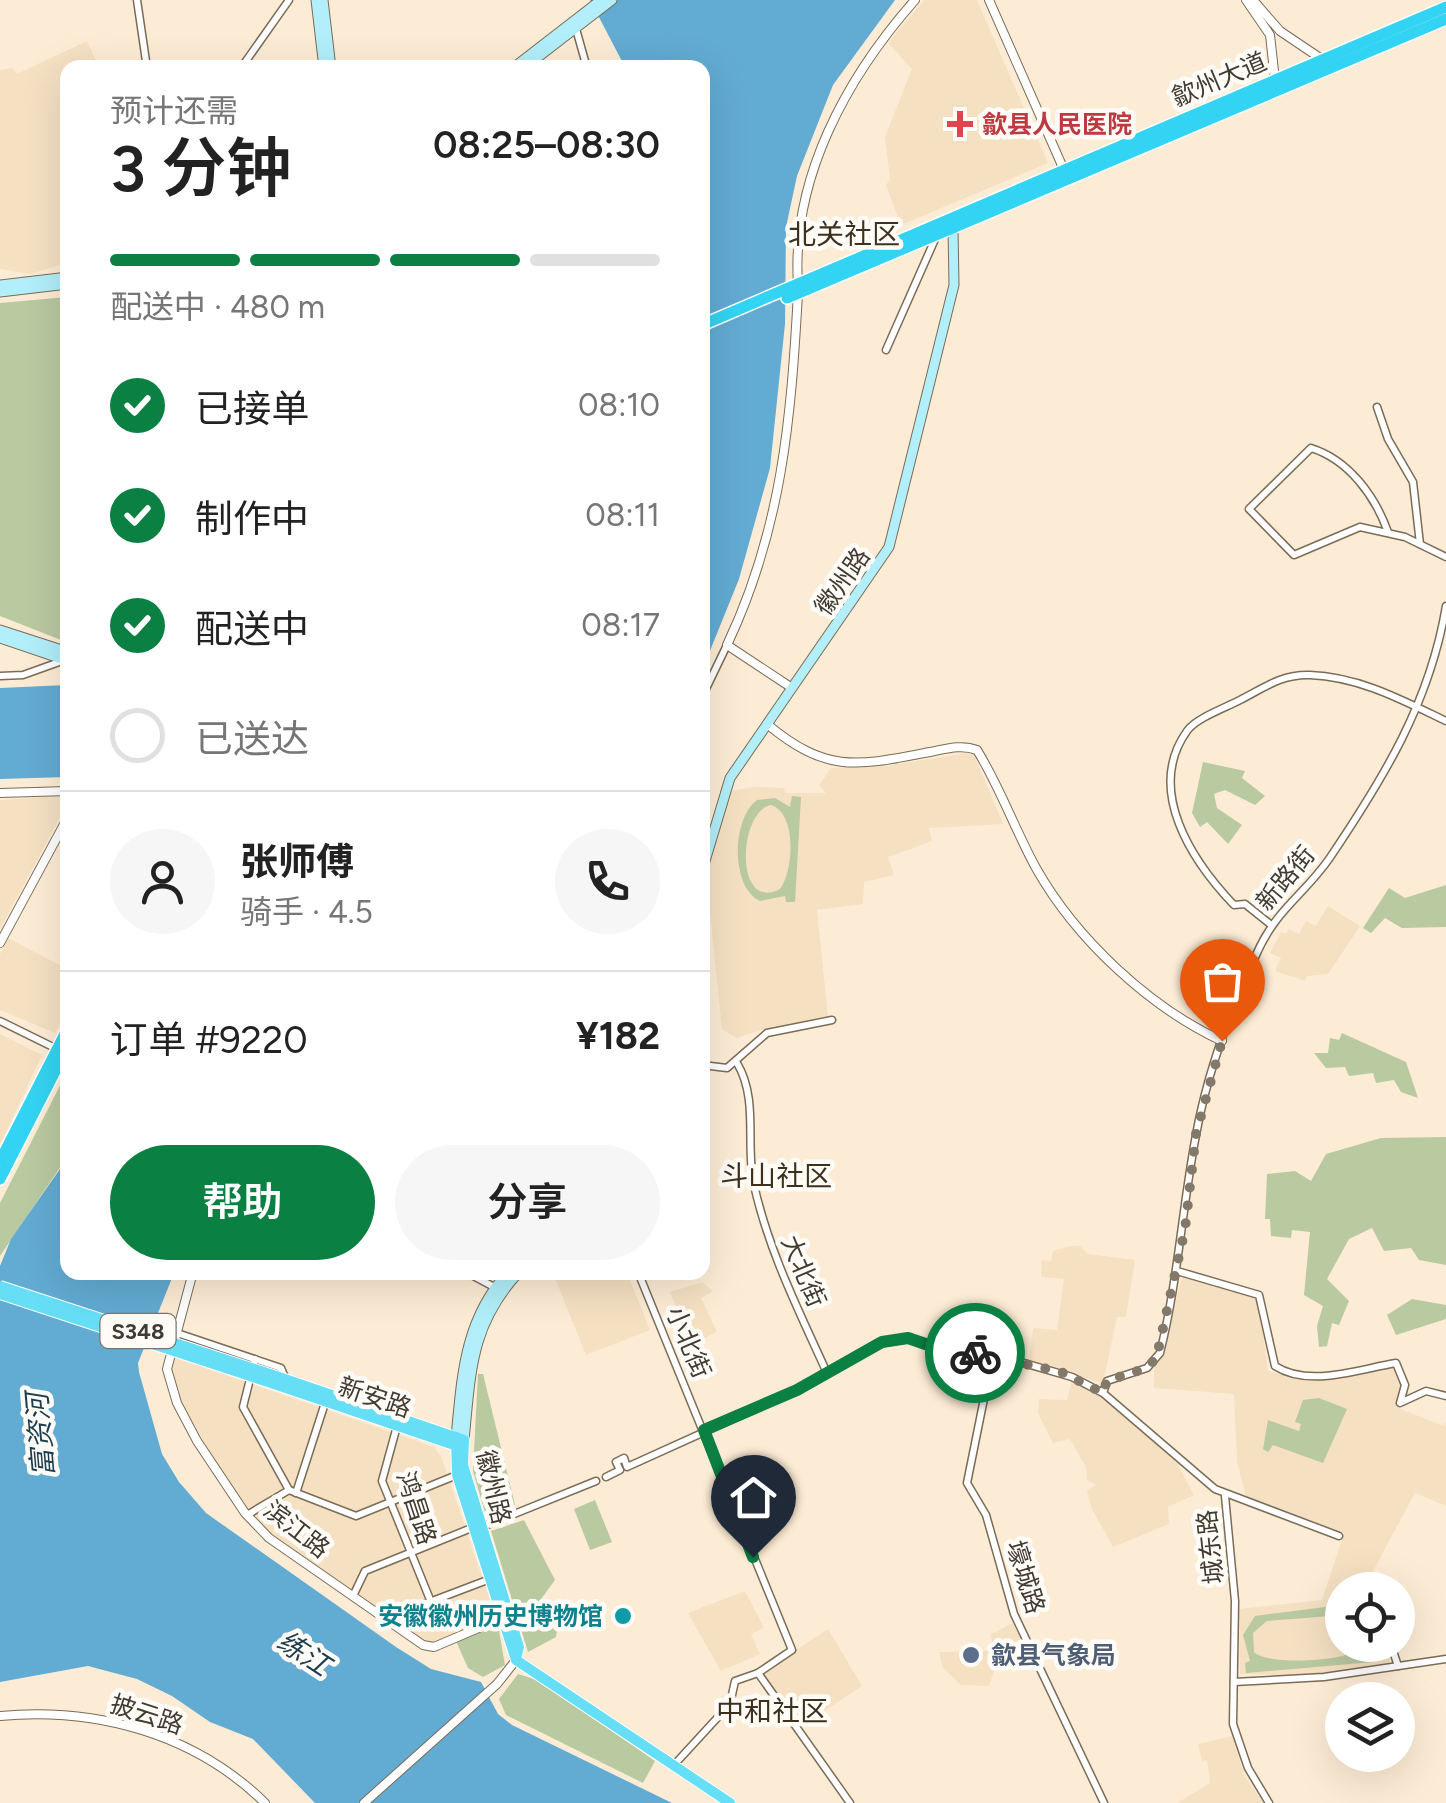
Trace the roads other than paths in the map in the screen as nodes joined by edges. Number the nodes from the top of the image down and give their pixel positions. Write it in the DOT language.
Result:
graph roads {
  1 [pos="137,0"];
  2 [pos="289,0"];
  3 [pos="319,0"];
  4 [pos="601,0"];
  5 [pos="612,0"];
  6 [pos="915,0"];
  7 [pos="989,0"];
  8 [pos="1250,0"];
  9 [pos="1446,7"];
  10 [pos="587,15"];
  11 [pos="1446,18"];
  12 [pos="576,28"];
  13 [pos="146,60"];
  14 [pos="248,60"];
  15 [pos="327,60"];
  16 [pos="524,60"];
  17 [pos="534,60"];
  18 [pos="585,60"];
  19 [pos="1323,60"];
  20 [pos="1275,80"];
  21 [pos="1064,170"];
  22 [pos="953,228"];
  23 [pos="937,236"];
  24 [pos="60,282"];
  25 [pos="0,289"];
  26 [pos="795,290"];
  27 [pos="710,322"];
  28 [pos="710,329"];
  29 [pos="886,350"];
  30 [pos="1377,408"];
  31 [pos="1388,532"];
  32 [pos="1420,544"];
  33 [pos="1446,558"];
  34 [pos="1446,606"];
  35 [pos="0,630"];
  36 [pos="0,638"];
  37 [pos="727,645"];
  38 [pos="60,655"];
  39 [pos="60,656"];
  40 [pos="60,660"];
  41 [pos="0,676"];
  42 [pos="710,680"];
  43 [pos="792,688"];
  44 [pos="1418,709"];
  45 [pos="1446,721"];
  46 [pos="767,724"];
  47 [pos="60,791"];
  48 [pos="0,793"];
  49 [pos="60,832"];
  50 [pos="710,841"];
  51 [pos="1270,924"];
  52 [pos="0,942"];
  53 [pos="832,1020"];
  54 [pos="0,1021"];
  55 [pos="1222,1041"];
  56 [pos="60,1047"];
  57 [pos="60,1052"];
  58 [pos="60,1052"];
  59 [pos="738,1063"];
  60 [pos="710,1067"];
  61 [pos="0,1161"];
  62 [pos="0,1179"];
  63 [pos="1177,1272"];
  64 [pos="191,1280"];
  65 [pos="641,1280"];
  66 [pos="503,1283"];
  67 [pos="0,1286"];
  68 [pos="0,1294"];
  69 [pos="177,1333"];
  70 [pos="993,1354"];
  71 [pos="255,1359"];
  72 [pos="827,1373"];
  73 [pos="278,1380"];
  74 [pos="1103,1393"];
  75 [pos="1446,1396"];
  76 [pos="325,1402"];
  77 [pos="396,1426"];
  78 [pos="704,1430"];
  79 [pos="459,1443"];
  80 [pos="457,1475"];
  81 [pos="606,1477"];
  82 [pos="596,1481"];
  83 [pos="292,1491"];
  84 [pos="1225,1495"];
  85 [pos="390,1502"];
  86 [pos="246,1515"];
  87 [pos="478,1527"];
  88 [pos="1339,1536"];
  89 [pos="410,1553"];
  90 [pos="490,1579"];
  91 [pos="353,1596"];
  92 [pos="430,1602"];
  93 [pos="502,1618"];
  94 [pos="385,1619"];
  95 [pos="1446,1659"];
  96 [pos="516,1660"];
  97 [pos="1397,1662"];
  98 [pos="1398,1666"];
  99 [pos="758,1673"];
  100 [pos="1234,1682"];
  101 [pos="0,1716"];
  102 [pos="674,1766"];
  103 [pos="265,1803"];
  104 [pos="364,1803"];
  105 [pos="730,1803"];
  106 [pos="850,1803"];
  107 [pos="1104,1803"];
  108 [pos="1269,1803"];
  1 -- 13 [label="street"];
  2 -- 14 [label="street"];
  3 -- 15 [label="main road"];
  4 -- 10 [label="main road"];
  5 -- 10 [label="main road"];
  6 -- 26 [label="street"];
  7 -- 21 [label="street"];
  8 -- 19 [label="street"];
  8 -- 20 [label="street"];
  9 -- 19 [label="highway, 歙州大道"];
  10 -- 12 [label="main road"];
  10 -- 16 [label="main road"];
  11 -- 22 [label="highway, 歙州大道"];
  12 -- 17 [label="main road"];
  12 -- 18 [label="street"];
  19 -- 20 [label="highway, 歙州大道"];
  20 -- 21 [label="highway, 歙州大道"];
  21 -- 26 [label="highway, 歙州大道"];
  22 -- 23 [label="highway, 歙州大道"];
  22 -- 43 [label="main road, 徽州路"];
  23 -- 26 [label="highway, 歙州大道"];
  23 -- 29 [label="street"];
  24 -- 25 [label="main road"];
  26 -- 27 [label="highway"];
  26 -- 28 [label="highway"];
  26 -- 37 [label="street"];
  30 -- 32 [label="street"];
  31 -- 31 [label="street"];
  31 -- 32 [label="street"];
  32 -- 33 [label="street"];
  34 -- 44 [label="street, 新路街"];
  35 -- 38 [label="main road"];
  36 -- 39 [label="main road"];
  37 -- 42 [label="street"];
  37 -- 43 [label="street"];
  40 -- 41 [label="street"];
  43 -- 46 [label="main road, 徽州路"];
  44 -- 45 [label="street"];
  44 -- 51 [label="street, 新路街"];
  44 -- 51 [label="street"];
  46 -- 50 [label="main road, 徽州路"];
  46 -- 55 [label="street"];
  47 -- 48 [label="street"];
  49 -- 52 [label="street"];
  51 -- 55 [label="street, 新路街"];
  53 -- 59 [label="street"];
  54 -- 56 [label="street"];
  55 -- 63 [label="street, 新路街"];
  57 -- 61 [label="highway"];
  58 -- 62 [label="highway"];
  59 -- 60 [label="street"];
  59 -- 72 [label="street, 大北街"];
  63 -- 74 [label="street, 新路街"];
  63 -- 75 [label="street"];
  64 -- 69 [label="street, 滨江路"];
  65 -- 78 [label="street, 小北街"];
  66 -- 79 [label="main road, 徽州路"];
  67 -- 73 [label="main road, S348, bridge"];
  68 -- 73 [label="main road, S348, bridge"];
  69 -- 71 [label="street"];
  69 -- 86 [label="street, 滨江路"];
  70 -- 72 [label="street, 城东路"];
  70 -- 74 [label="street, 城东路"];
  70 -- 107 [label="street, 壕城路"];
  71 -- 73 [label="street"];
  71 -- 83 [label="street"];
  72 -- 78 [label="street, 城东路"];
  73 -- 76 [label="main road, 新安路 / S348"];
  73 -- 79 [label="main road, 新安路 / S348"];
  74 -- 84 [label="street, 城东路"];
  76 -- 77 [label="main road, 新安路 / S348"];
  76 -- 83 [label="street"];
  77 -- 79 [label="main road, 新安路 / S348"];
  77 -- 85 [label="street, 鸿昌路"];
  78 -- 81 [label="street, 城东路"];
  78 -- 99 [label="street, 小北街"];
  79 -- 80 [label="main road, 徽州路"];
  79 -- 87 [label="main road, 徽州路"];
  80 -- 85 [label="street"];
  80 -- 87 [label="main road, 徽州路"];
  82 -- 87 [label="street"];
  83 -- 85 [label="street"];
  83 -- 86 [label="street"];
  84 -- 88 [label="street"];
  84 -- 100 [label="street, 城东路"];
  85 -- 89 [label="street, 鸿昌路"];
  86 -- 91 [label="street, 滨江路"];
  87 -- 89 [label="street"];
  87 -- 90 [label="main road, 徽州路"];
  87 -- 96 [label="main road, 徽州路"];
  89 -- 91 [label="street"];
  89 -- 92 [label="street, 鸿昌路"];
  90 -- 92 [label="street"];
  90 -- 93 [label="main road, 徽州路"];
  91 -- 94 [label="street, 滨江路"];
  92 -- 94 [label="street"];
  93 -- 94 [label="street, 滨江路"];
  93 -- 96 [label="main road, 徽州路"];
  95 -- 98 [label="street"];
  96 -- 102 [label="main road"];
  96 -- 104 [label="street"];
  97 -- 98 [label="street"];
  98 -- 100 [label="street"];
  99 -- 102 [label="street"];
  99 -- 106 [label="street"];
  100 -- 108 [label="street, 城东路"];
  101 -- 103 [label="street, 披云路"];
  102 -- 105 [label="main road"];
}
